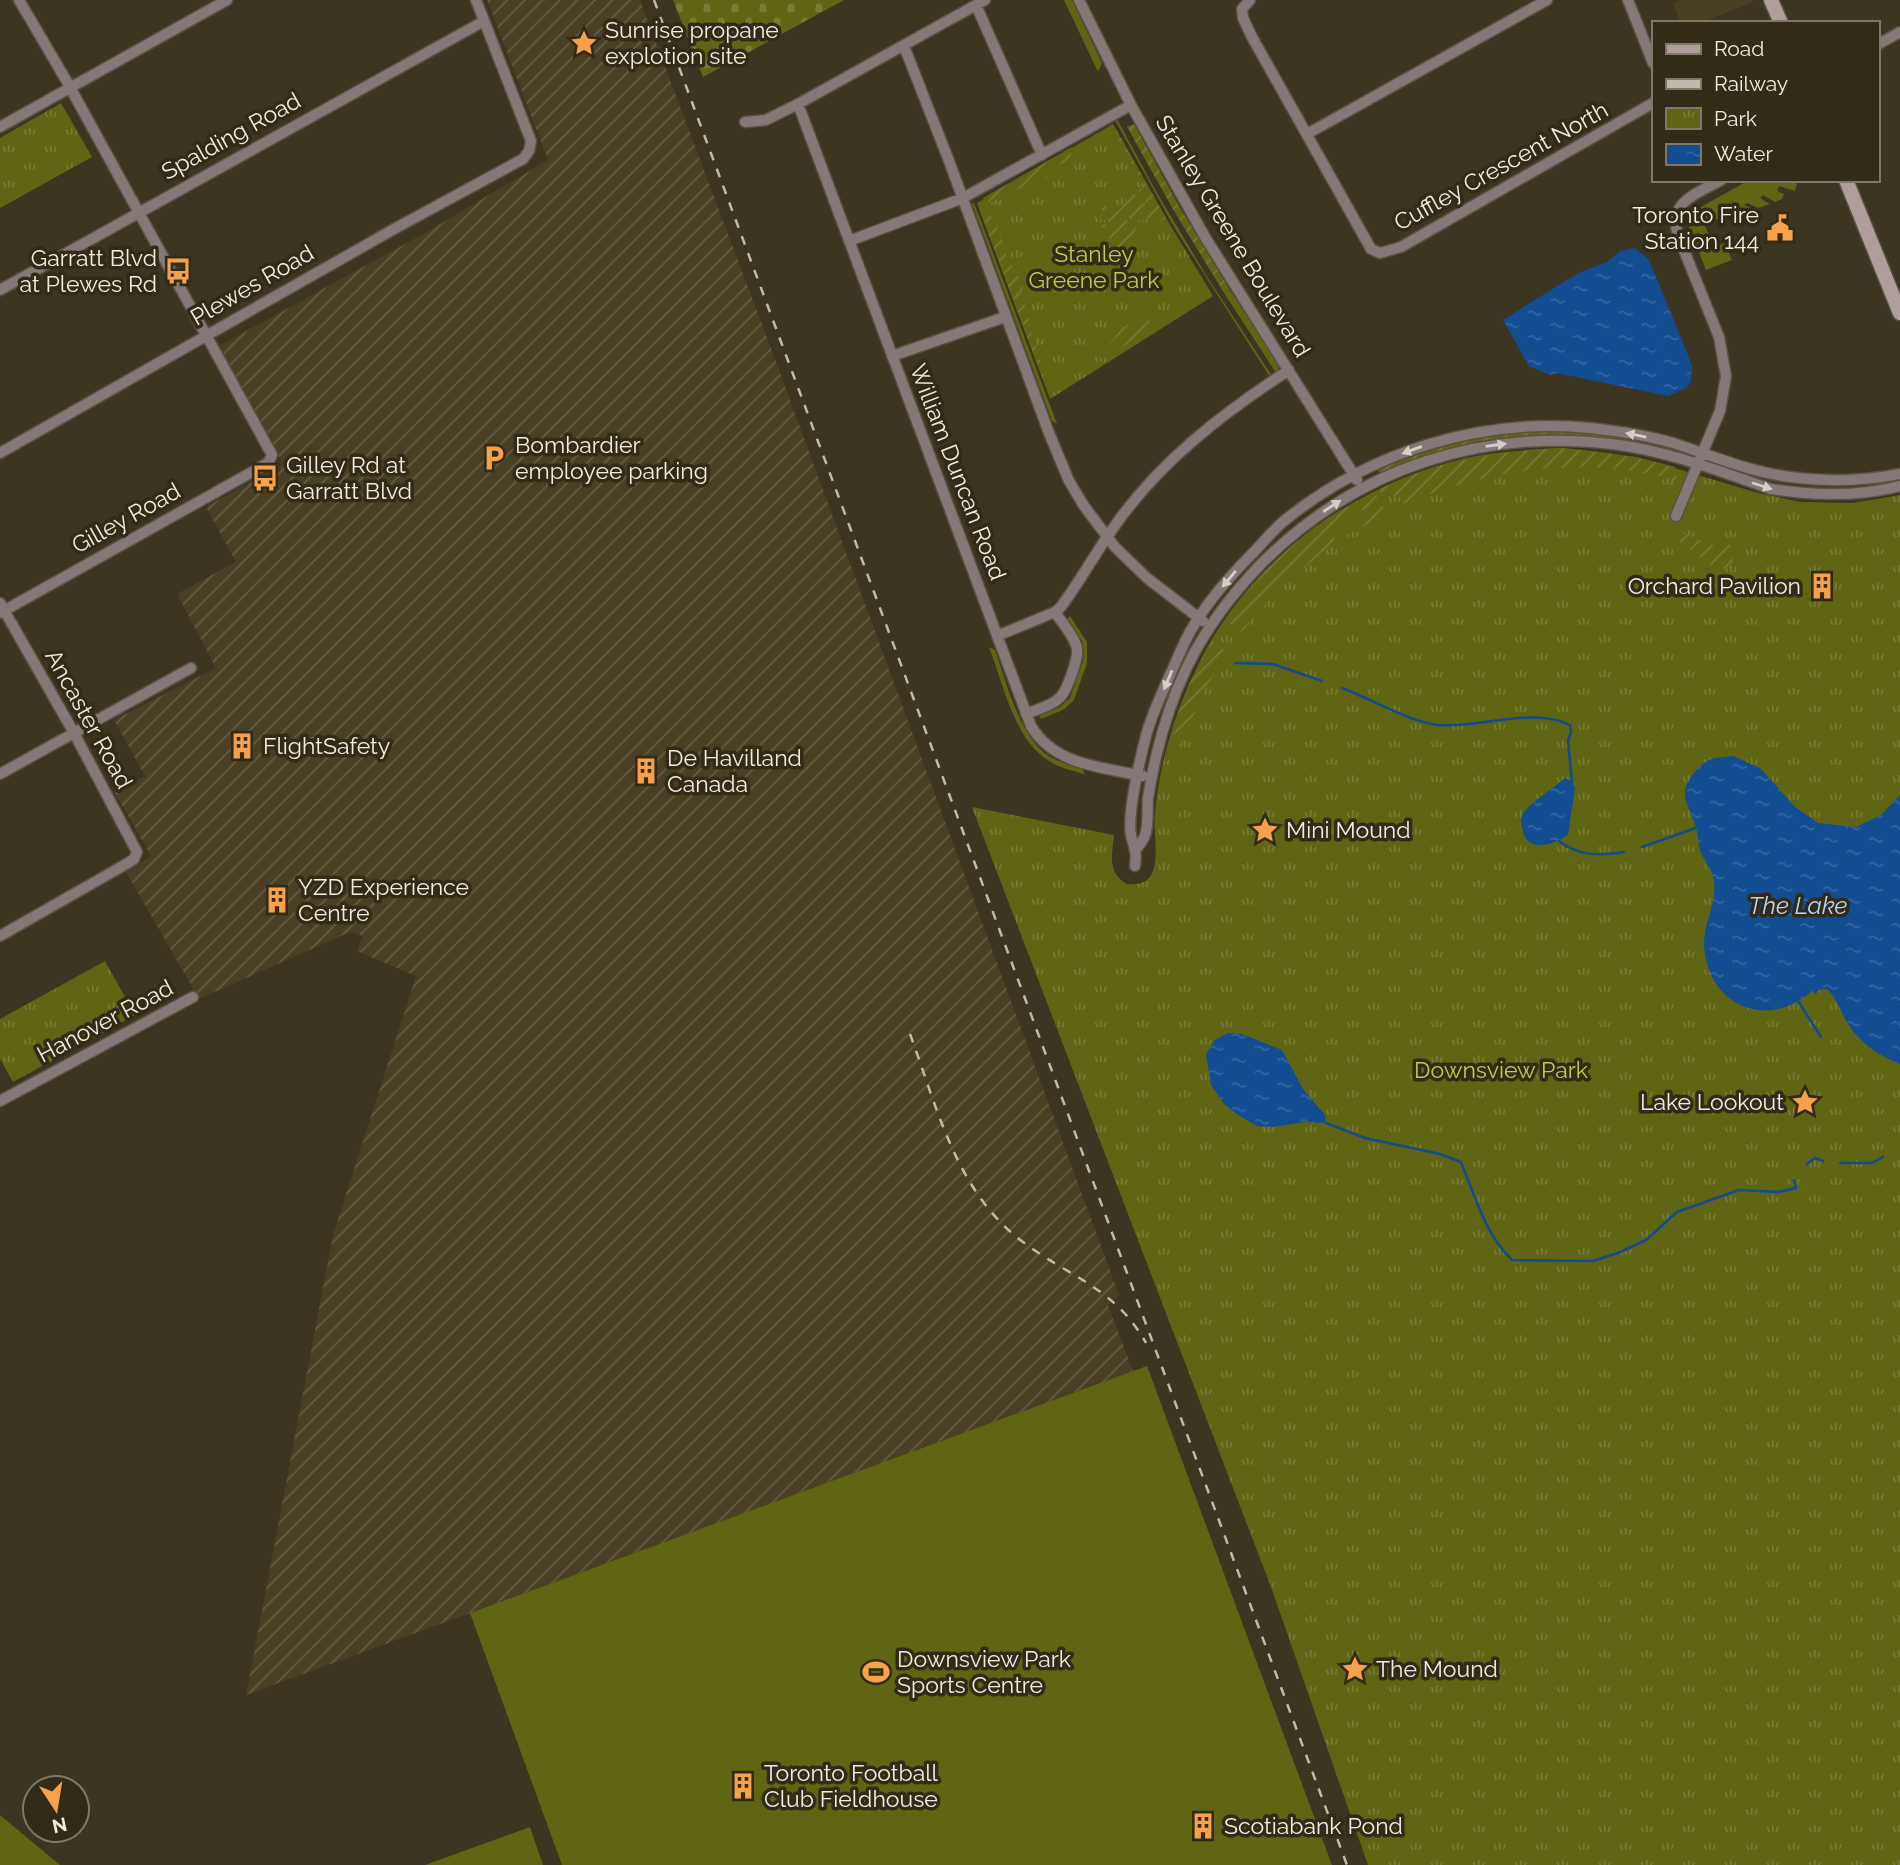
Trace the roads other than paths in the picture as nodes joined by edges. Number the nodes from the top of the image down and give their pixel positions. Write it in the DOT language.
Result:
graph roads {
  1 [pos="19,0"];
  2 [pos="227,0"];
  3 [pos="475,0"];
  4 [pos="1080,0"];
  5 [pos="1250,0"];
  6 [pos="1547,0"];
  7 [pos="1628,0"];
  8 [pos="1771,0"];
  9 [pos="980,3"];
  10 [pos="484,21"];
  11 [pos="1780,21"];
  12 [pos="1900,32"];
  13 [pos="1879,44"];
  14 [pos="904,46"];
  15 [pos="1652,60"];
  16 [pos="70,88"];
  17 [pos="798,104"];
  18 [pos="1652,104"];
  19 [pos="1130,105"];
  20 [pos="746,122"];
  21 [pos="0,127"];
  22 [pos="1307,134"];
  23 [pos="1042,155"];
  24 [pos="1718,182"];
  25 [pos="1847,182"];
  26 [pos="963,198"];
  27 [pos="138,212"];
  28 [pos="849,241"];
  29 [pos="0,290"];
  30 [pos="1900,313"];
  31 [pos="1005,317"];
  32 [pos="207,335"];
  33 [pos="892,356"];
  34 [pos="1289,370"];
  35 [pos="0,453"];
  36 [pos="1699,459"];
  37 [pos="1900,474"];
  38 [pos="1354,475"];
  39 [pos="1900,486"];
  40 [pos="1362,488"];
  41 [pos="1676,516"];
  42 [pos="1107,537"];
  43 [pos="1,609"];
  44 [pos="1055,612"];
  45 [pos="1198,618"];
  46 [pos="1210,625"];
  47 [pos="997,636"];
  48 [pos="191,668"];
  49 [pos="1026,714"];
  50 [pos="74,733"];
  51 [pos="0,774"];
  52 [pos="1138,775"];
  53 [pos="1152,778"];
  54 [pos="1137,848"];
  55 [pos="1135,866"];
  56 [pos="0,936"];
  57 [pos="193,998"];
  58 [pos="0,1101"];
  1 -- 16 [label="street"];
  2 -- 16 [label="street"];
  3 -- 10 [label="street"];
  4 -- 19 [label="street, Stanley Greene Boulevard"];
  5 -- 22 [label="street"];
  6 -- 22 [label="street"];
  7 -- 15 [label="street"];
  8 -- 11 [label="main road"];
  9 -- 14 [label="street"];
  9 -- 23 [label="street"];
  10 -- 27 [label="street, Spalding Road"];
  10 -- 32 [label="street, Plewes Road"];
  12 -- 13 [label="street"];
  14 -- 17 [label="street"];
  14 -- 26 [label="street"];
  16 -- 21 [label="street"];
  16 -- 27 [label="street"];
  17 -- 20 [label="street"];
  17 -- 28 [label="street, William Duncan Road"];
  18 -- 22 [label="street, Cuffley Crescent North"];
  19 -- 23 [label="street"];
  19 -- 34 [label="street, Stanley Greene Boulevard"];
  23 -- 26 [label="street"];
  24 -- 36 [label="street"];
  25 -- 30 [label="main road"];
  26 -- 28 [label="street"];
  26 -- 31 [label="street"];
  27 -- 29 [label="street, Spalding Road"];
  27 -- 32 [label="street"];
  28 -- 33 [label="street, William Duncan Road"];
  31 -- 33 [label="street"];
  31 -- 42 [label="street"];
  32 -- 35 [label="street, Plewes Road"];
  32 -- 43 [label="street, Gilley Road"];
  33 -- 47 [label="street, William Duncan Road"];
  34 -- 38 [label="street, Stanley Greene Boulevard"];
  34 -- 42 [label="street"];
  36 -- 37 [label="street"];
  36 -- 38 [label="street, one-way"];
  36 -- 39 [label="street, one-way"];
  40 -- 36 [label="street, one-way"];
  36 -- 41 [label="street"];
  38 -- 40 [label="street, Stanley Greene Boulevard"];
  38 -- 45 [label="street, one-way"];
  46 -- 40 [label="street, one-way"];
  42 -- 44 [label="street"];
  42 -- 45 [label="street"];
  43 -- 50 [label="street, Ancaster Road"];
  44 -- 47 [label="street"];
  44 -- 49 [label="street"];
  45 -- 46 [label="street"];
  45 -- 52 [label="street, one-way"];
  46 -- 53 [label="street"];
  47 -- 49 [label="street, William Duncan Road"];
  48 -- 50 [label="street"];
  49 -- 52 [label="street, William Duncan Road"];
  50 -- 51 [label="street"];
  50 -- 56 [label="street, Ancaster Road"];
  52 -- 53 [label="street, William Duncan Road"];
  52 -- 54 [label="street"];
  53 -- 54 [label="street"];
  54 -- 55 [label="street"];
  57 -- 58 [label="street, Hanover Road"];
}
